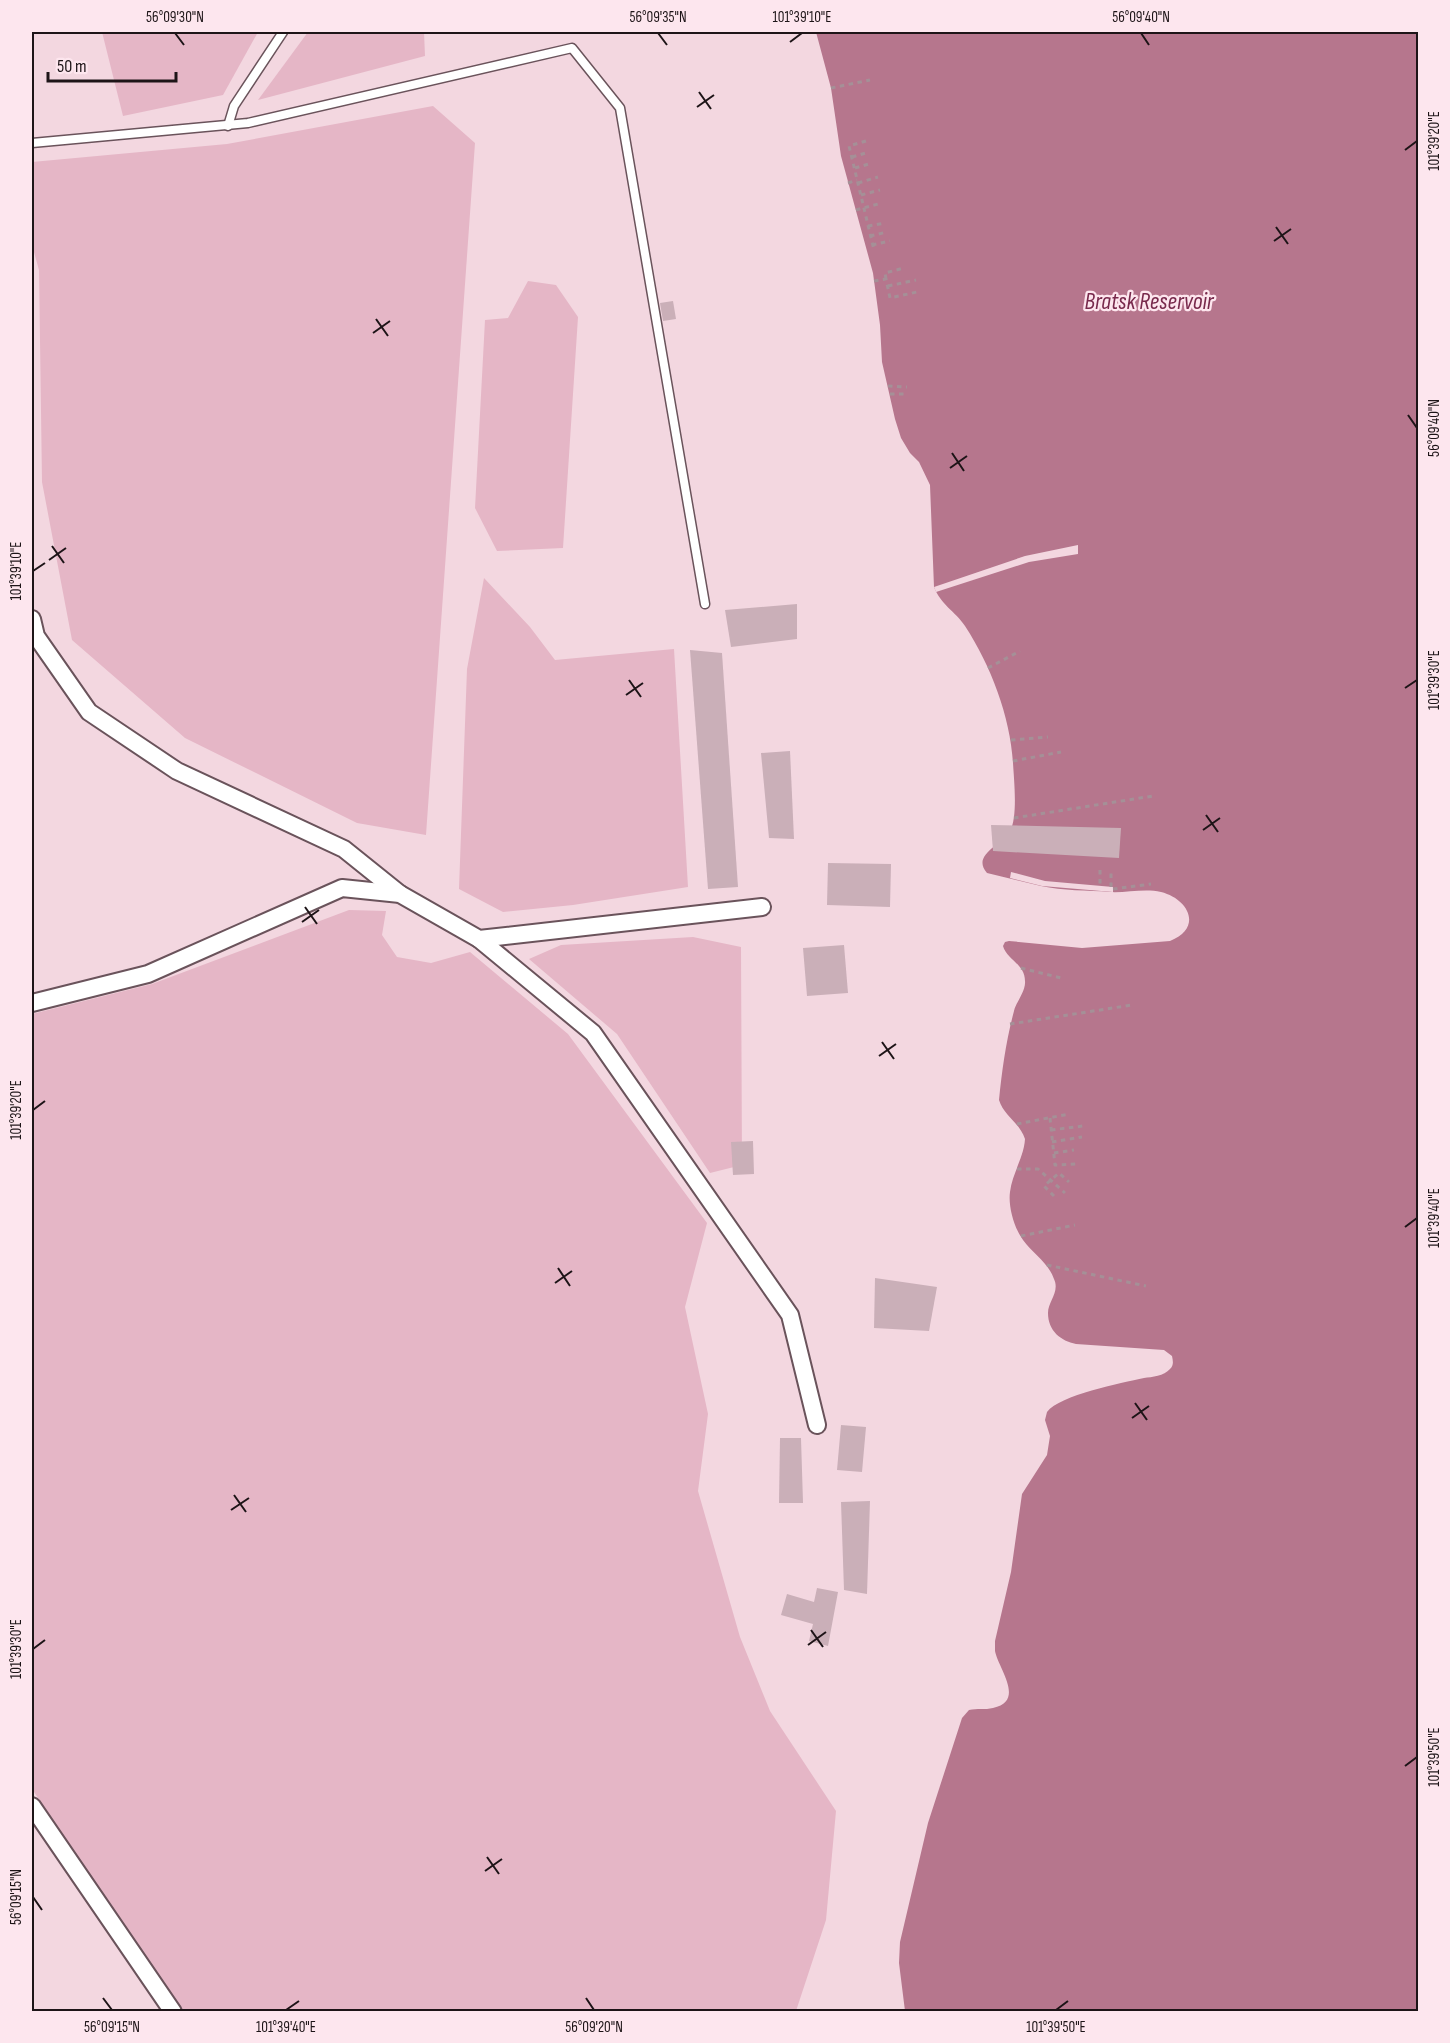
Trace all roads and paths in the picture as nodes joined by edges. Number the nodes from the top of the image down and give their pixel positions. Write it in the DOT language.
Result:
graph roads {
  1 [pos="283,32"];
  2 [pos="870,80"];
  3 [pos="831,88"];
  4 [pos="228,126"];
  5 [pos="866,141"];
  6 [pos="32,142"];
  7 [pos="869,152"];
  8 [pos="852,157"];
  9 [pos="873,163"];
  10 [pos="855,168"];
  11 [pos="878,177"];
  12 [pos="858,181"];
  13 [pos="848,183"];
  14 [pos="880,190"];
  15 [pos="861,195"];
  16 [pos="878,204"];
  17 [pos="864,208"];
  18 [pos="856,210"];
  19 [pos="885,223"];
  20 [pos="868,226"];
  21 [pos="887,232"];
  22 [pos="870,236"];
  23 [pos="890,241"];
  24 [pos="872,245"];
  25 [pos="874,250"];
  26 [pos="904,268"];
  27 [pos="886,279"];
  28 [pos="916,280"];
  29 [pos="874,281"];
  30 [pos="888,286"];
  31 [pos="917,292"];
  32 [pos="888,386"];
  33 [pos="907,387"];
  34 [pos="890,394"];
  35 [pos="906,394"];
  36 [pos="705,604"];
  37 [pos="32,619"];
  38 [pos="1020,651"];
  39 [pos="988,668"];
  40 [pos="1048,737"];
  41 [pos="1011,740"];
  42 [pos="1061,752"];
  43 [pos="1013,761"];
  44 [pos="1153,796"];
  45 [pos="1014,818"];
  46 [pos="1100,870"];
  47 [pos="1112,871"];
  48 [pos="1151,884"];
  49 [pos="1100,886"];
  50 [pos="1141,886"];
  51 [pos="1141,892"];
  52 [pos="400,894"];
  53 [pos="762,907"];
  54 [pos="479,939"];
  55 [pos="1022,968"];
  56 [pos="1061,978"];
  57 [pos="32,1003"];
  58 [pos="1132,1005"];
  59 [pos="1010,1024"];
  60 [pos="1070,1114"];
  61 [pos="1050,1118"];
  62 [pos="1017,1124"];
  63 [pos="1083,1126"];
  64 [pos="1051,1130"];
  65 [pos="1082,1137"];
  66 [pos="1052,1142"];
  67 [pos="1074,1150"];
  68 [pos="1054,1153"];
  69 [pos="1077,1164"];
  70 [pos="1017,1169"];
  71 [pos="1052,1179"];
  72 [pos="1069,1182"];
  73 [pos="1065,1193"];
  74 [pos="1053,1196"];
  75 [pos="1075,1225"];
  76 [pos="1021,1236"];
  77 [pos="1047,1265"];
  78 [pos="1146,1286"];
  79 [pos="818,1425"];
  80 [pos="32,1806"];
  81 [pos="173,2012"];
  1 -- 4 [label="lane"];
  2 -- 3 [label="path"];
  4 -- 6 [label="lane"];
  4 -- 36 [label="lane"];
  5 -- 8 [label="path"];
  7 -- 8 [label="path"];
  8 -- 10 [label="path"];
  9 -- 10 [label="path"];
  10 -- 12 [label="path"];
  11 -- 12 [label="path"];
  12 -- 13 [label="path"];
  12 -- 15 [label="path"];
  14 -- 15 [label="path"];
  15 -- 17 [label="path"];
  16 -- 17 [label="path"];
  17 -- 18 [label="path"];
  17 -- 20 [label="path"];
  19 -- 20 [label="path"];
  20 -- 22 [label="path"];
  21 -- 22 [label="path"];
  22 -- 24 [label="path"];
  23 -- 24 [label="path"];
  24 -- 25 [label="path"];
  26 -- 27 [label="path"];
  27 -- 29 [label="path"];
  27 -- 30 [label="path"];
  28 -- 30 [label="path"];
  30 -- 31 [label="path"];
  32 -- 33 [label="path"];
  34 -- 35 [label="path"];
  37 -- 52 [label="street"];
  38 -- 39 [label="path"];
  40 -- 41 [label="path"];
  42 -- 43 [label="path"];
  44 -- 45 [label="path"];
  46 -- 49 [label="path"];
  47 -- 50 [label="path"];
  48 -- 50 [label="path"];
  50 -- 51 [label="path"];
  52 -- 54 [label="street"];
  52 -- 57 [label="street"];
  53 -- 54 [label="street"];
  54 -- 79 [label="street"];
  55 -- 56 [label="path"];
  58 -- 59 [label="path"];
  60 -- 61 [label="path"];
  61 -- 62 [label="path"];
  61 -- 64 [label="path"];
  63 -- 64 [label="path"];
  64 -- 66 [label="path"];
  65 -- 66 [label="path"];
  66 -- 68 [label="path"];
  67 -- 68 [label="path"];
  68 -- 69 [label="path"];
  70 -- 71 [label="path"];
  71 -- 72 [label="path"];
  71 -- 73 [label="path"];
  71 -- 74 [label="path"];
  75 -- 76 [label="path"];
  77 -- 78 [label="path"];
  80 -- 81 [label="street"];
}
